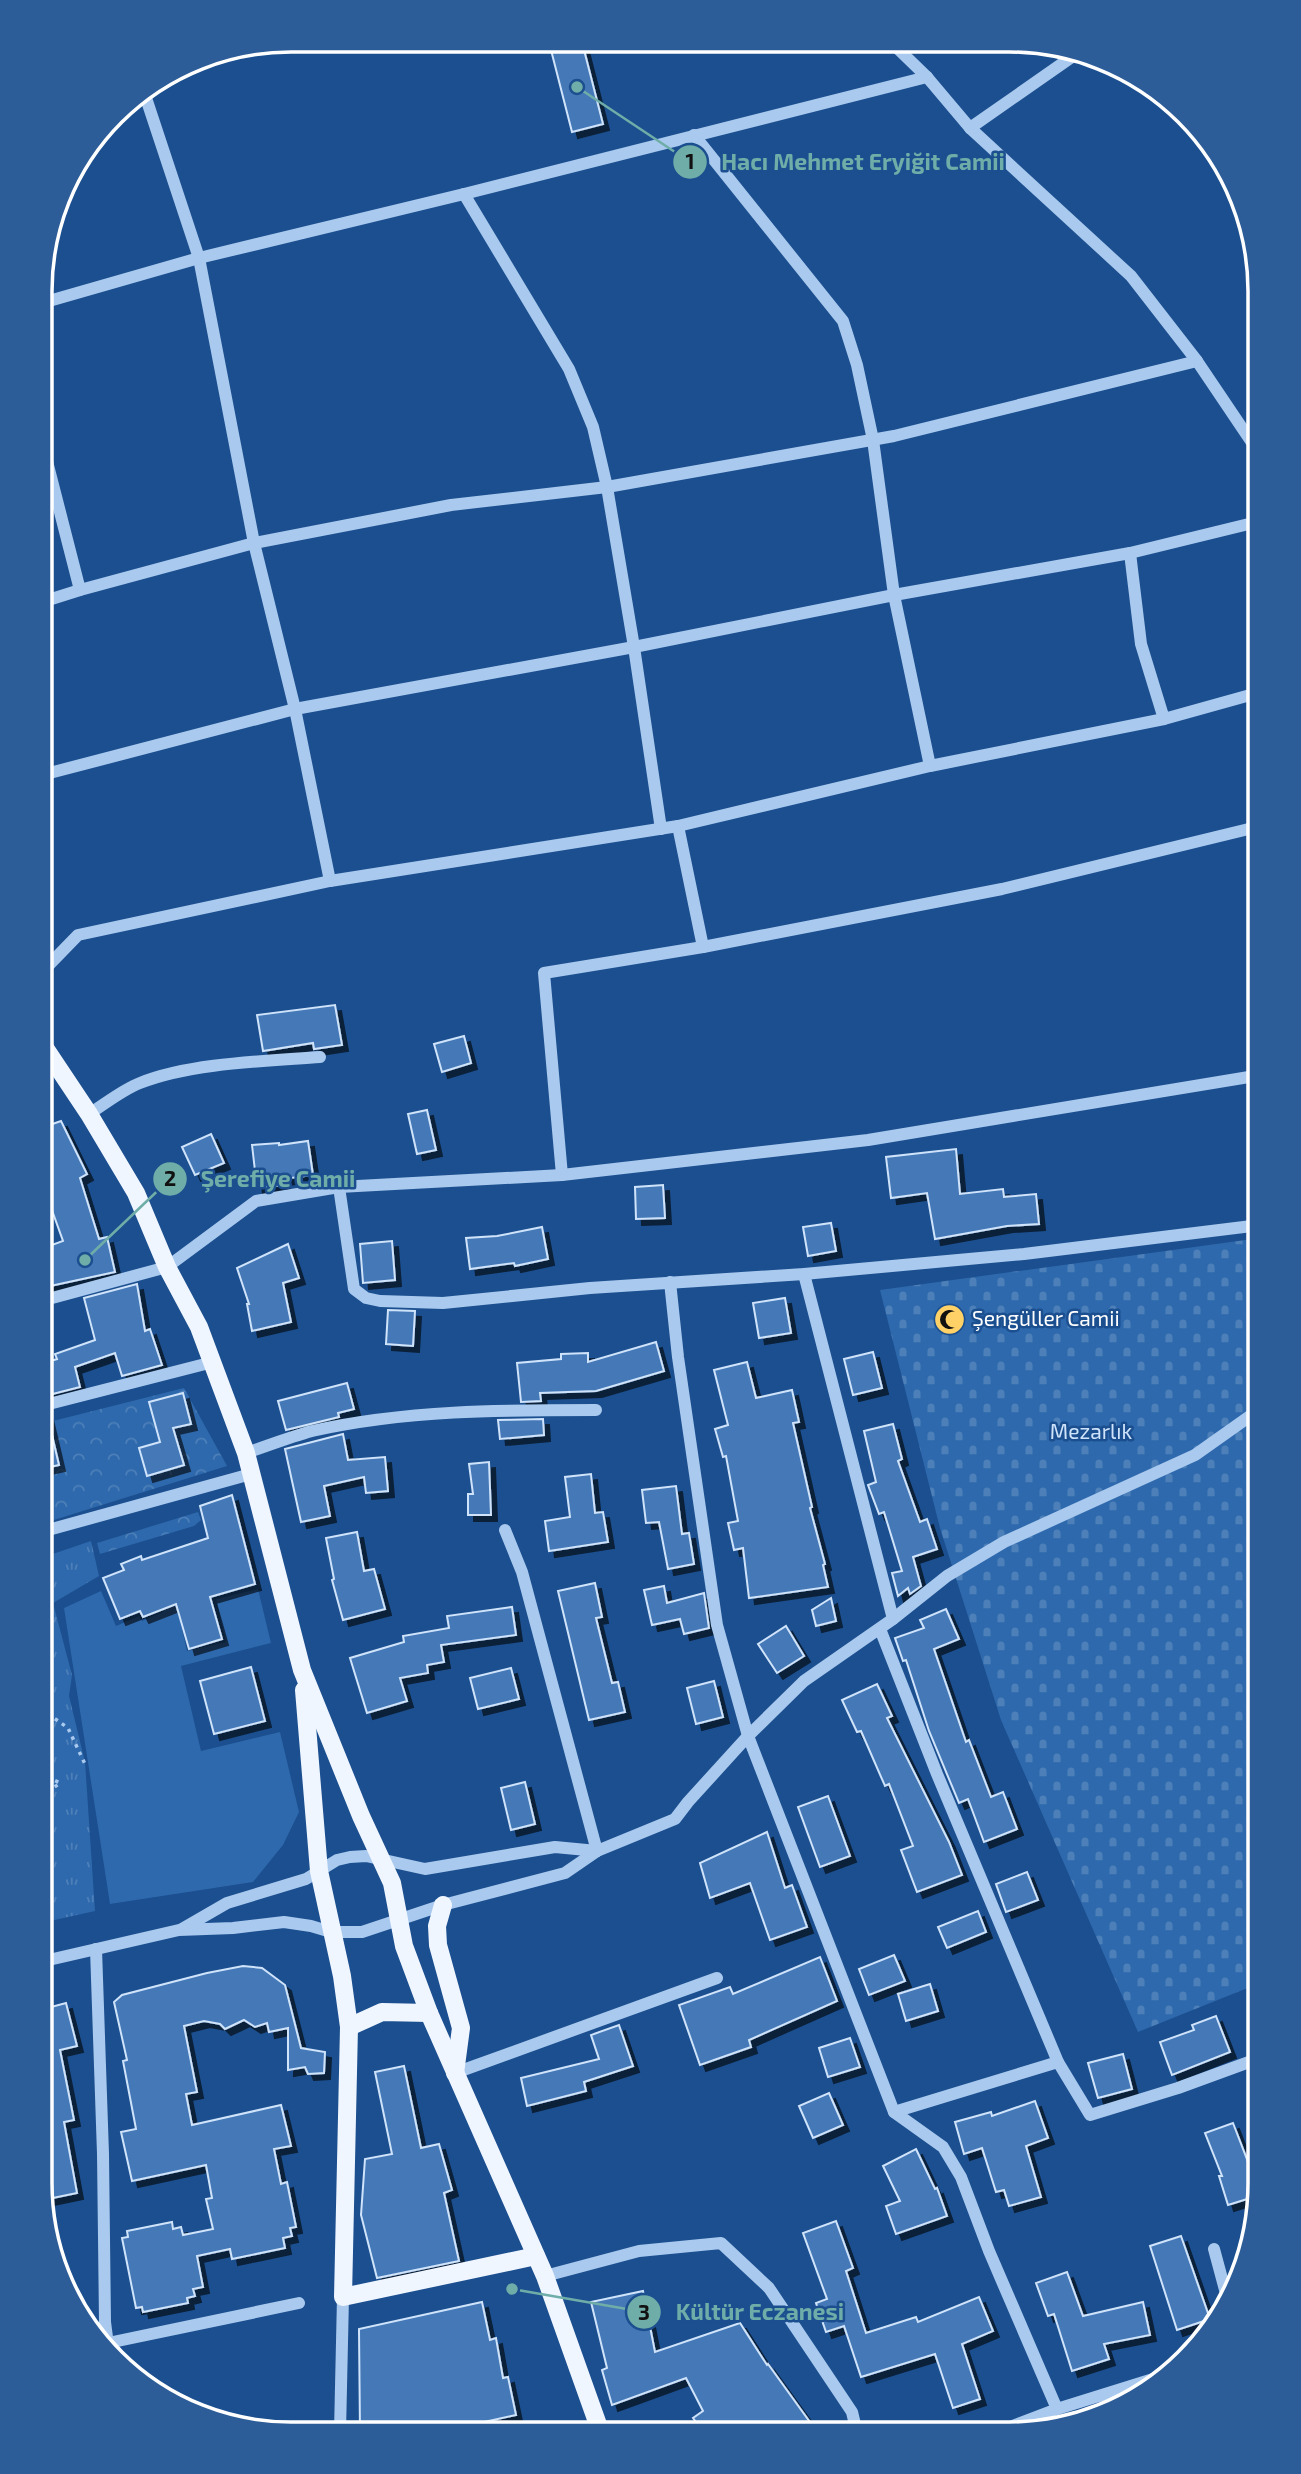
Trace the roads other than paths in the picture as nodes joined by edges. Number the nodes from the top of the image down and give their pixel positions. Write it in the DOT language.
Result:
graph roads {
  1 [pos="901,52"];
  2 [pos="1067,60"];
  3 [pos="927,77"];
  4 [pos="147,101"];
  5 [pos="971,128"];
  6 [pos="694,135"];
  7 [pos="464,194"];
  8 [pos="199,258"];
  9 [pos="52,300"];
  10 [pos="1197,361"];
  11 [pos="1248,437"];
  12 [pos="873,440"];
  13 [pos="52,481"];
  14 [pos="607,487"];
  15 [pos="1248,524"];
  16 [pos="254,543"];
  17 [pos="1130,553"];
  18 [pos="80,590"];
  19 [pos="894,595"];
  20 [pos="52,599"];
  21 [pos="634,647"];
  22 [pos="1248,696"];
  23 [pos="295,709"];
  24 [pos="1164,719"];
  25 [pos="930,766"];
  26 [pos="52,772"];
  27 [pos="678,826"];
  28 [pos="1248,828"];
  29 [pos="661,829"];
  30 [pos="330,881"];
  31 [pos="703,947"];
  32 [pos="52,962"];
  33 [pos="320,1057"];
  34 [pos="52,1058"];
  35 [pos="1248,1077"];
  36 [pos="89,1114"];
  37 [pos="562,1175"];
  38 [pos="339,1187"];
  39 [pos="1248,1226"];
  40 [pos="167,1267"];
  41 [pos="804,1275"];
  42 [pos="670,1282"];
  43 [pos="52,1298"];
  44 [pos="213,1362"];
  45 [pos="52,1403"];
  46 [pos="596,1410"];
  47 [pos="1248,1417"];
  48 [pos="246,1453"];
  49 [pos="251,1474"];
  50 [pos="52,1529"];
  51 [pos="505,1530"];
  52 [pos="893,1619"];
  53 [pos="880,1629"];
  54 [pos="302,1670"];
  55 [pos="748,1736"];
  56 [pos="597,1851"];
  57 [pos="382,1859"];
  58 [pos="319,1871"];
  59 [pos="443,1905"];
  60 [pos="399,1921"];
  61 [pos="178,1930"];
  62 [pos="331,1932"];
  63 [pos="96,1949"];
  64 [pos="52,1959"];
  65 [pos="717,1978"];
  66 [pos="429,2013"];
  67 [pos="349,2027"];
  68 [pos="1058,2062"];
  69 [pos="1248,2063"];
  70 [pos="455,2073"];
  71 [pos="894,2112"];
  72 [pos="1214,2249"];
  73 [pos="536,2256"];
  74 [pos="545,2276"];
  75 [pos="1224,2287"];
  76 [pos="343,2297"];
  77 [pos="299,2303"];
  78 [pos="100,2323"];
  79 [pos="115,2343"];
  80 [pos="1137,2384"];
  81 [pos="1057,2409"];
  82 [pos="1028,2420"];
  83 [pos="340,2422"];
  84 [pos="597,2422"];
  85 [pos="854,2422"];
  1 -- 3 [label="street"];
  2 -- 5 [label="street"];
  3 -- 5 [label="street"];
  3 -- 6 [label="street"];
  4 -- 8 [label="street"];
  5 -- 10 [label="street"];
  6 -- 7 [label="street"];
  6 -- 12 [label="street"];
  7 -- 8 [label="street"];
  7 -- 14 [label="street"];
  8 -- 9 [label="street"];
  8 -- 16 [label="street"];
  10 -- 11 [label="street"];
  10 -- 12 [label="street"];
  12 -- 14 [label="street"];
  12 -- 19 [label="street"];
  13 -- 18 [label="street"];
  14 -- 16 [label="street"];
  14 -- 21 [label="street"];
  15 -- 17 [label="street"];
  16 -- 18 [label="street"];
  16 -- 23 [label="street"];
  17 -- 19 [label="street"];
  17 -- 24 [label="street"];
  18 -- 20 [label="street"];
  19 -- 21 [label="street"];
  19 -- 25 [label="street"];
  21 -- 23 [label="street"];
  21 -- 29 [label="street"];
  22 -- 24 [label="street"];
  23 -- 26 [label="street"];
  23 -- 30 [label="street"];
  24 -- 25 [label="street"];
  25 -- 27 [label="street"];
  27 -- 29 [label="street"];
  27 -- 31 [label="street"];
  28 -- 31 [label="street"];
  29 -- 30 [label="street"];
  30 -- 32 [label="street"];
  31 -- 37 [label="street"];
  33 -- 36 [label="street"];
  34 -- 36 [label="main road"];
  35 -- 37 [label="street"];
  36 -- 40 [label="main road"];
  37 -- 38 [label="street"];
  38 -- 40 [label="street"];
  38 -- 42 [label="street"];
  39 -- 41 [label="street"];
  40 -- 43 [label="street"];
  40 -- 44 [label="main road"];
  41 -- 42 [label="street"];
  41 -- 52 [label="street"];
  42 -- 55 [label="street"];
  44 -- 45 [label="street"];
  44 -- 48 [label="main road"];
  46 -- 48 [label="street"];
  47 -- 52 [label="street"];
  48 -- 49 [label="main road"];
  49 -- 50 [label="street"];
  49 -- 54 [label="main road"];
  51 -- 56 [label="street"];
  52 -- 53 [label="street"];
  53 -- 55 [label="street"];
  53 -- 68 [label="street"];
  54 -- 57 [label="main road"];
  54 -- 58 [label="main road"];
  55 -- 56 [label="street"];
  55 -- 71 [label="street"];
  56 -- 57 [label="street"];
  56 -- 59 [label="street"];
  57 -- 58 [label="street"];
  57 -- 60 [label="main road"];
  58 -- 61 [label="street"];
  58 -- 62 [label="main road"];
  59 -- 60 [label="street"];
  59 -- 70 [label="main road"];
  60 -- 62 [label="street"];
  60 -- 66 [label="main road"];
  61 -- 62 [label="street"];
  61 -- 63 [label="street"];
  62 -- 67 [label="main road"];
  63 -- 64 [label="street"];
  63 -- 78 [label="street"];
  65 -- 70 [label="street"];
  66 -- 67 [label="main road"];
  66 -- 70 [label="main road"];
  67 -- 76 [label="main road"];
  68 -- 69 [label="street"];
  68 -- 71 [label="street"];
  70 -- 73 [label="main road"];
  71 -- 81 [label="street"];
  72 -- 75 [label="street"];
  73 -- 74 [label="main road"];
  73 -- 76 [label="main road"];
  74 -- 84 [label="main road"];
  74 -- 85 [label="street"];
  76 -- 83 [label="street"];
  77 -- 79 [label="street"];
  80 -- 81 [label="street"];
  81 -- 82 [label="street"];
}
